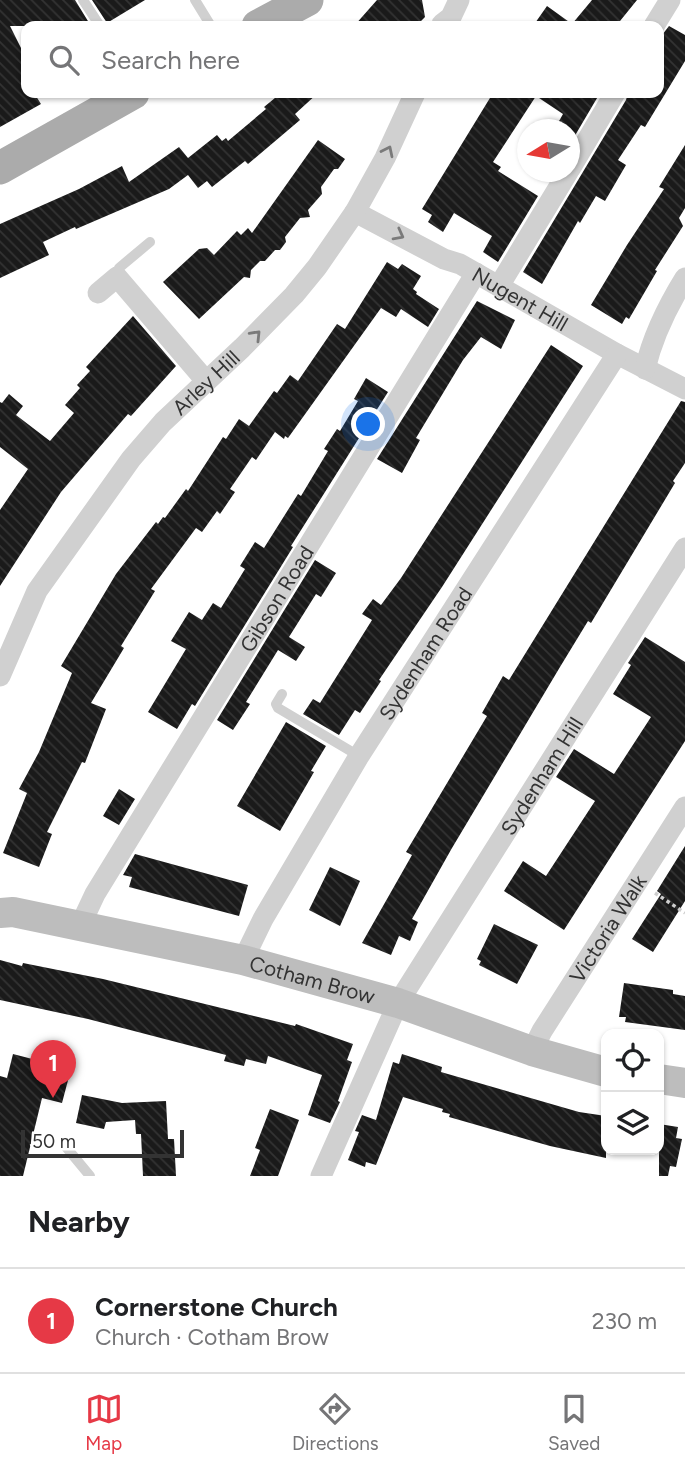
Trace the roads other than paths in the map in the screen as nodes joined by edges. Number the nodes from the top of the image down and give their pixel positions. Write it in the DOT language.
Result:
graph roads {
  1 [pos="83,0"];
  2 [pos="195,0"];
  3 [pos="307,0"];
  4 [pos="448,0"];
  5 [pos="459,0"];
  6 [pos="670,0"];
  7 [pos="97,21"];
  8 [pos="208,21"];
  9 [pos="267,21"];
  10 [pos="442,21"];
  11 [pos="446,21"];
  12 [pos="657,21"];
  13 [pos="124,98"];
  14 [pos="413,98"];
  15 [pos="612,98"];
  16 [pos="580,152"];
  17 [pos="0,167"];
  18 [pos="562,182"];
  19 [pos="355,212"];
  20 [pos="150,242"];
  21 [pos="476,273"];
  22 [pos="117,277"];
  23 [pos="685,278"];
  24 [pos="499,286"];
  25 [pos="97,293"];
  26 [pos="617,354"];
  27 [pos="645,369"];
  28 [pos="206,381"];
  29 [pos="685,389"];
  30 [pos="685,548"];
  31 [pos="0,676"];
  32 [pos="282,694"];
  33 [pos="359,757"];
  34 [pos="685,807"];
  35 [pos="4,910"];
  36 [pos="80,926"];
  37 [pos="243,960"];
  38 [pos="398,1003"];
  39 [pos="532,1051"];
  40 [pos="601,1071"];
  41 [pos="664,1080"];
  42 [pos="685,1083"];
  43 [pos="66,1147"];
  44 [pos="90,1176"];
  45 [pos="321,1176"];
  1 -- 7 [label="lane"];
  2 -- 8 [label="lane"];
  3 -- 9 [label="main road"];
  4 -- 10 [label="street"];
  5 -- 11 [label="street"];
  6 -- 12 [label="street"];
  13 -- 17 [label="main road"];
  19 -- 14 [label="street, Arley Hill, one-way"];
  15 -- 16 [label="street"];
  18 -- 24 [label="street"];
  19 -- 21 [label="street, Nugent Hill, one-way"];
  28 -- 19 [label="street, Arley Hill, one-way"];
  20 -- 22 [label="lane"];
  21 -- 24 [label="street, Nugent Hill"];
  21 -- 36 [label="street, Gibson Road"];
  22 -- 25 [label="street"];
  22 -- 28 [label="street"];
  23 -- 27 [label="street"];
  24 -- 26 [label="street, Nugent Hill"];
  26 -- 27 [label="street, Nugent Hill"];
  26 -- 33 [label="street, Sydenham Road"];
  27 -- 29 [label="street, Nugent Hill"];
  28 -- 31 [label="street, Arley Hill"];
  30 -- 38 [label="street, Sydenham Hill"];
  32 -- 33 [label="lane"];
  33 -- 37 [label="street, Sydenham Road"];
  34 -- 39 [label="street, Victoria Walk"];
  35 -- 36 [label="street, Cotham Brow"];
  36 -- 37 [label="street, Cotham Brow"];
  37 -- 38 [label="street, Cotham Brow"];
  38 -- 39 [label="street, Cotham Brow"];
  38 -- 45 [label="street, Sydenham Hill"];
  39 -- 40 [label="street, Cotham Brow"];
  41 -- 42 [label="street"];
  43 -- 44 [label="lane"];
}
